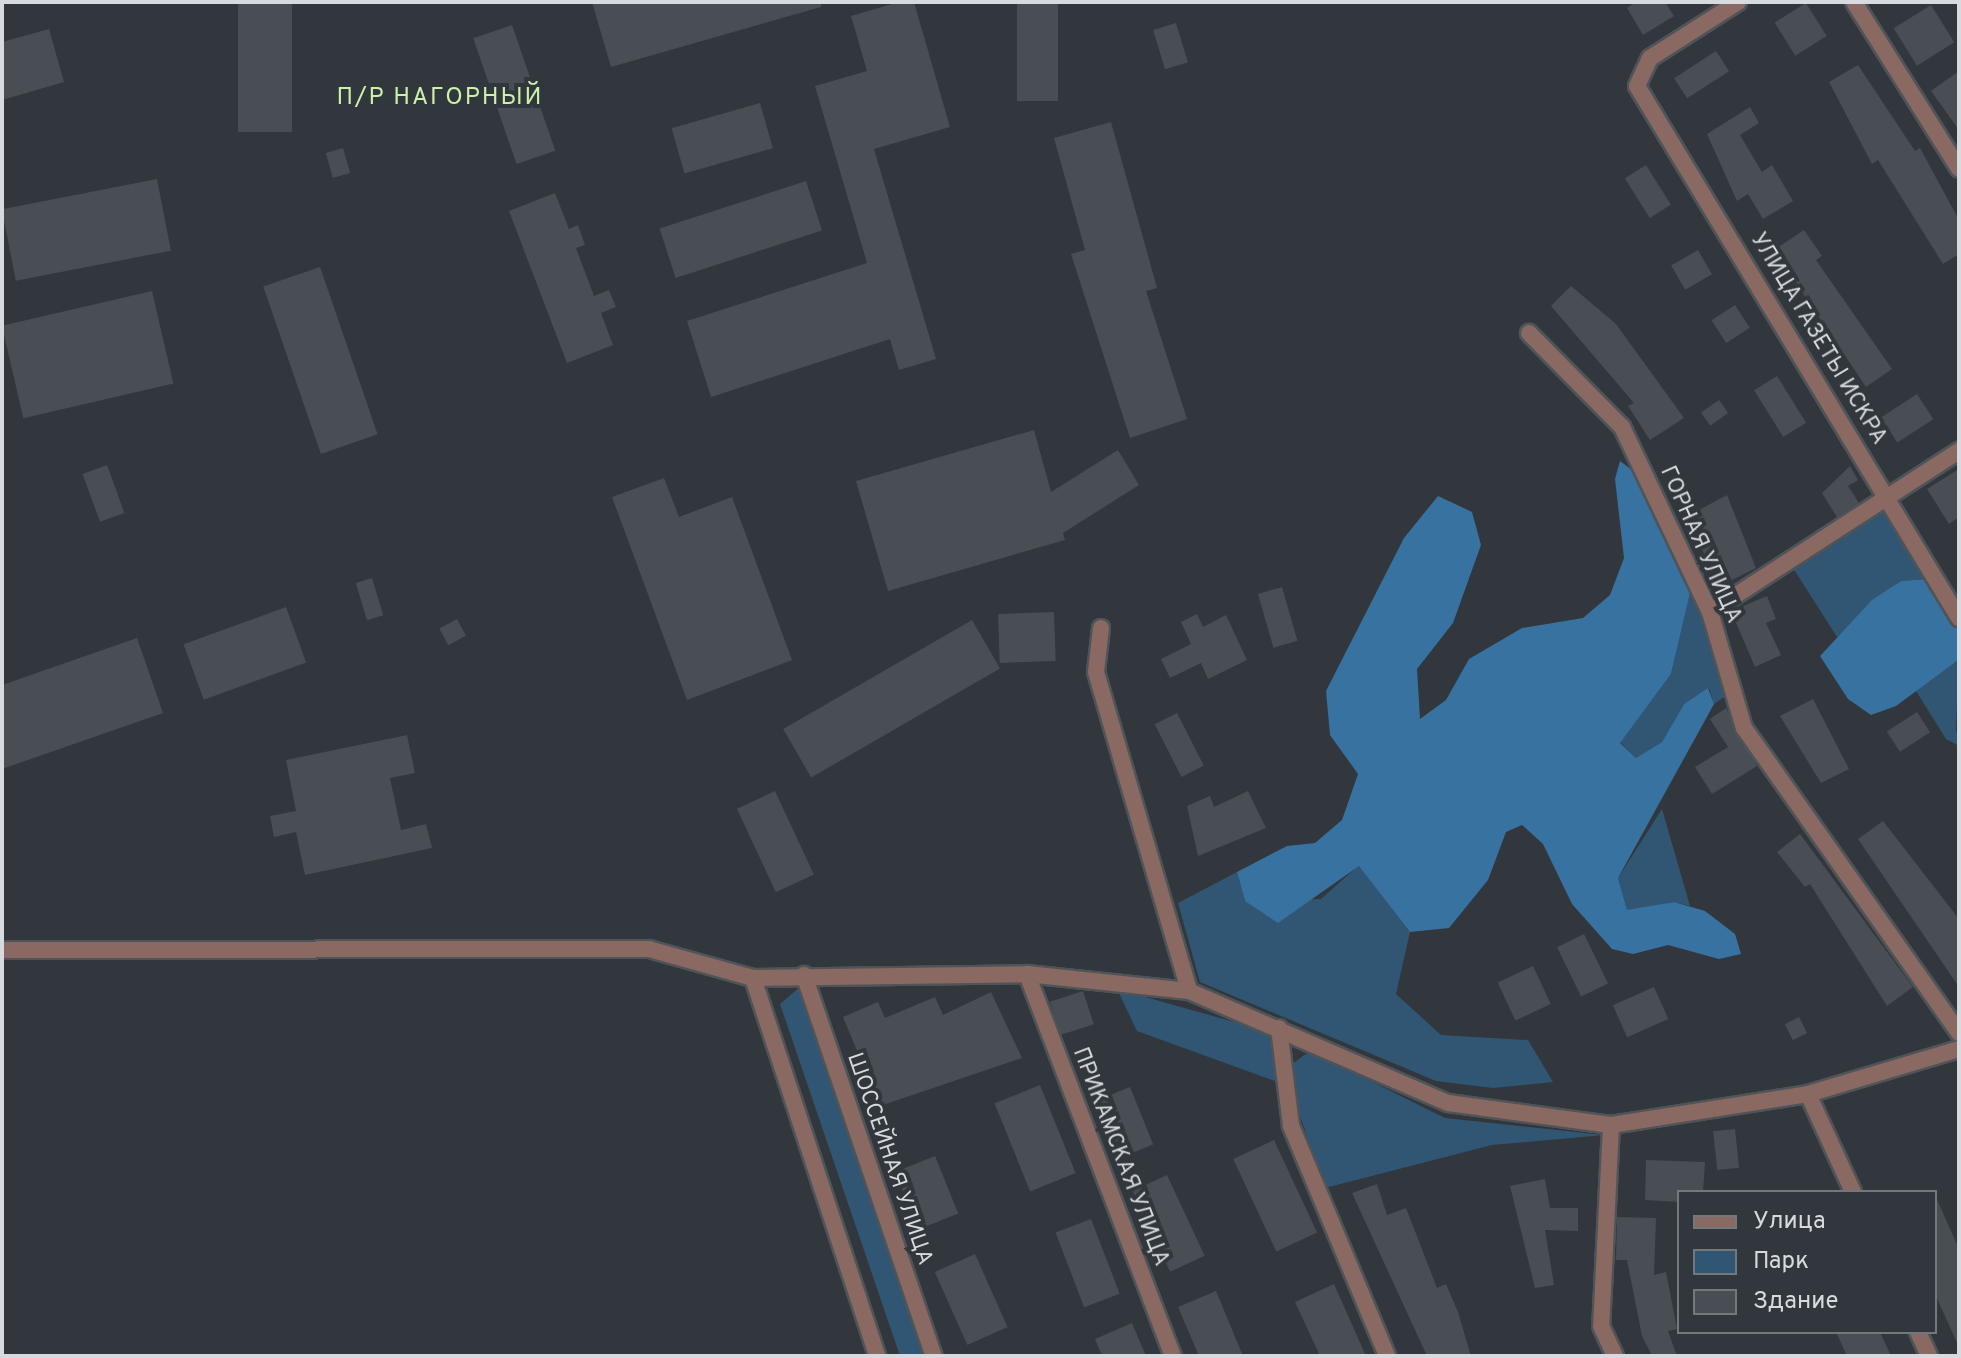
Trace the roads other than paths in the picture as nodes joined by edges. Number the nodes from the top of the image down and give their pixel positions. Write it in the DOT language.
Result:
graph roads {
  1 [pos="1738,2"];
  2 [pos="1854,2"];
  3 [pos="1959,169"];
  4 [pos="1529,333"];
  5 [pos="1959,451"];
  6 [pos="1889,496"];
  7 [pos="1710,612"];
  8 [pos="1959,618"];
  9 [pos="1101,628"];
  10 [pos="2,950"];
  11 [pos="1027,974"];
  12 [pos="804,975"];
  13 [pos="753,978"];
  14 [pos="1189,991"];
  15 [pos="1279,1028"];
  16 [pos="1959,1033"];
  17 [pos="1959,1049"];
  18 [pos="1808,1094"];
  19 [pos="1611,1125"];
  20 [pos="1852,1190"];
  21 [pos="1919,1334"];
  22 [pos="877,1356"];
  23 [pos="934,1356"];
  24 [pos="1173,1356"];
  25 [pos="1387,1356"];
  26 [pos="1615,1356"];
  27 [pos="1929,1356"];
  1 -- 6 [label="street, УЛИЦА ГАЗЕТЫ ИСКРА"];
  2 -- 3 [label="street"];
  4 -- 7 [label="street, ГОРНАЯ УЛИЦА"];
  5 -- 6 [label="street"];
  6 -- 7 [label="street"];
  6 -- 8 [label="street, УЛИЦА ГАЗЕТЫ ИСКРА"];
  7 -- 16 [label="street, ГОРНАЯ УЛИЦА"];
  9 -- 14 [label="street"];
  10 -- 13 [label="street"];
  11 -- 12 [label="street"];
  11 -- 14 [label="street"];
  11 -- 24 [label="street, ПРИКАМСКАЯ УЛИЦА"];
  12 -- 13 [label="street"];
  12 -- 23 [label="street, ШОССЕЙНАЯ УЛИЦА"];
  13 -- 22 [label="street"];
  14 -- 15 [label="street"];
  15 -- 19 [label="street"];
  15 -- 25 [label="street"];
  17 -- 18 [label="street"];
  18 -- 19 [label="street"];
  18 -- 20 [label="street"];
  19 -- 26 [label="street"];
  21 -- 27 [label="street"];
}
